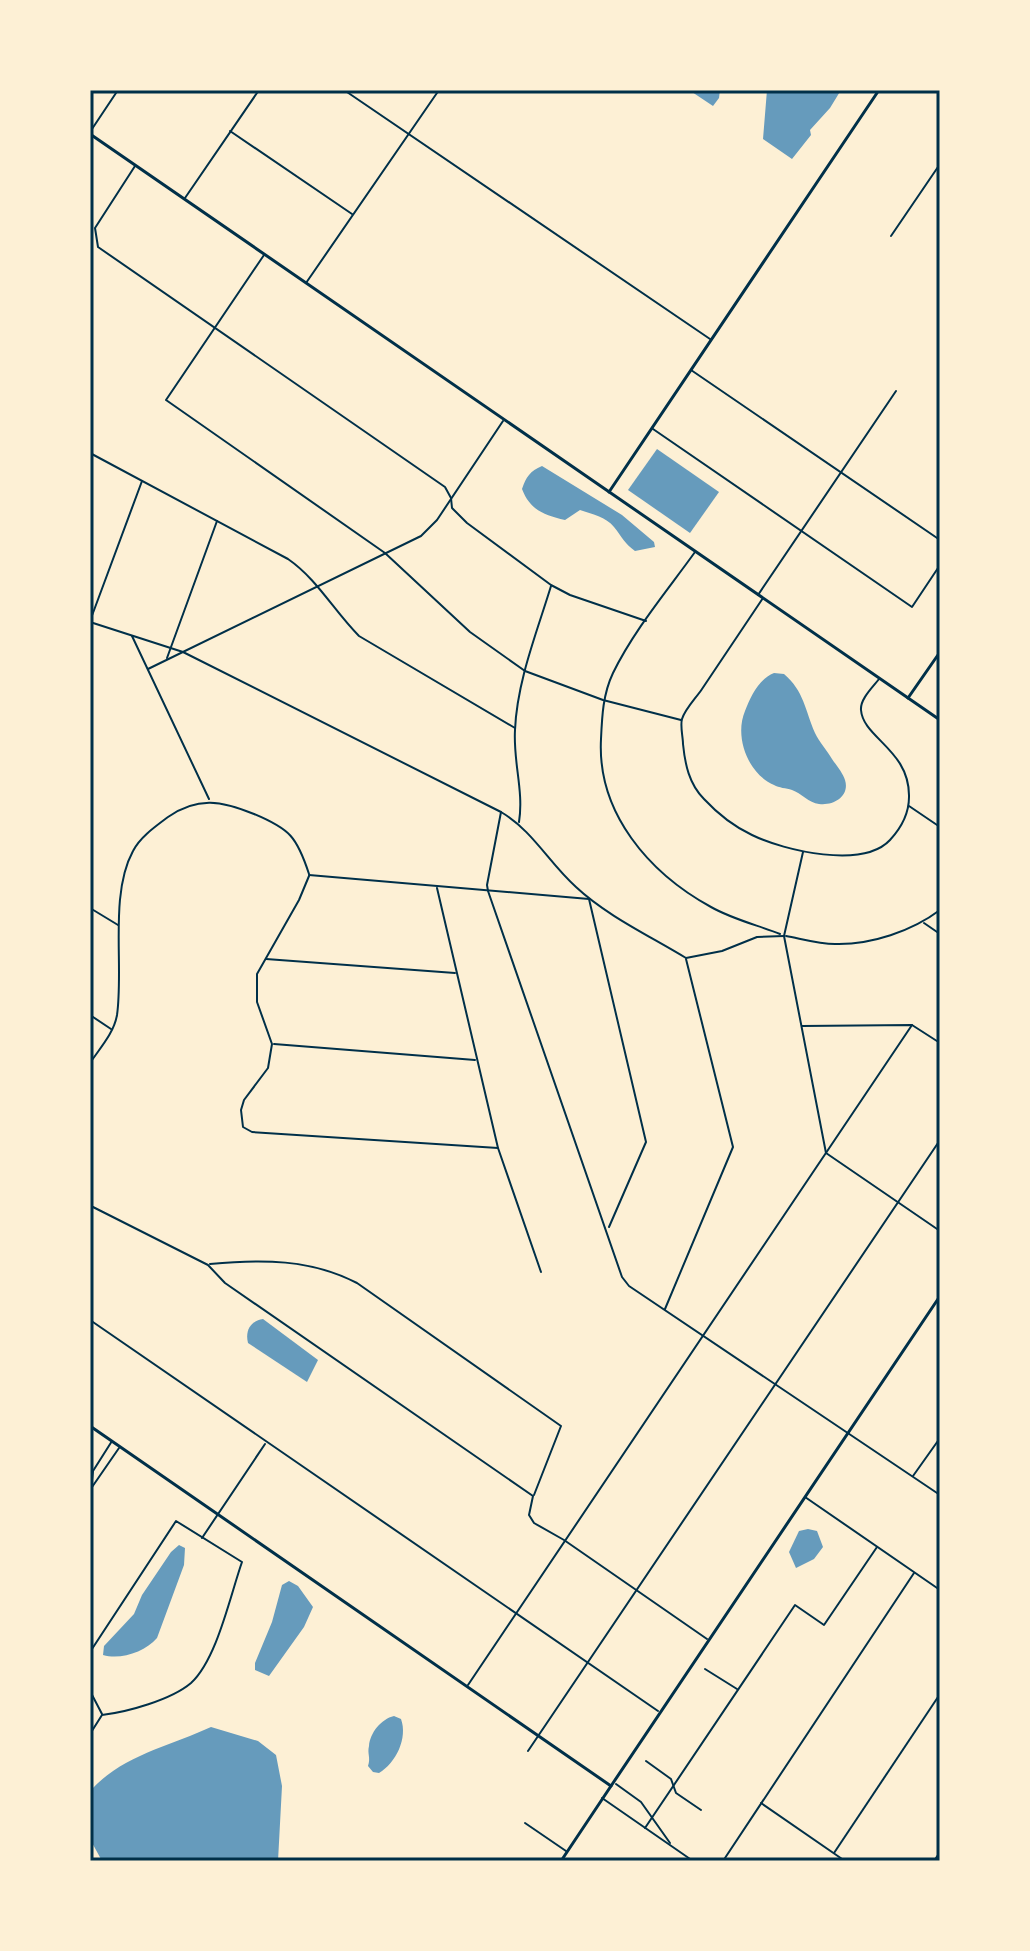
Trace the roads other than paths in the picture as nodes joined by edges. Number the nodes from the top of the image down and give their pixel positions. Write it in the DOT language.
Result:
graph roads {
  1 [pos="118,90"];
  2 [pos="259,90"];
  3 [pos="344,90"];
  4 [pos="439,90"];
  5 [pos="879,90"];
  6 [pos="230,131"];
  7 [pos="90,133"];
  8 [pos="409,134"];
  9 [pos="940,164"];
  10 [pos="135,166"];
  11 [pos="184,199"];
  12 [pos="353,215"];
  13 [pos="891,236"];
  14 [pos="264,255"];
  15 [pos="306,283"];
  16 [pos="214,328"];
  17 [pos="711,340"];
  18 [pos="691,370"];
  19 [pos="896,391"];
  20 [pos="503,420"];
  21 [pos="652,429"];
  22 [pos="90,453"];
  23 [pos="841,473"];
  24 [pos="142,479"];
  25 [pos="609,493"];
  26 [pos="451,498"];
  27 [pos="218,520"];
  28 [pos="801,531"];
  29 [pos="940,540"];
  30 [pos="695,552"];
  31 [pos="385,553"];
  32 [pos="940,565"];
  33 [pos="551,585"];
  34 [pos="318,586"];
  35 [pos="760,597"];
  36 [pos="646,621"];
  37 [pos="90,622"];
  38 [pos="132,636"];
  39 [pos="171,648"];
  40 [pos="183,652"];
  41 [pos="940,652"];
  42 [pos="167,660"];
  43 [pos="148,669"];
  44 [pos="525,671"];
  45 [pos="879,678"];
  46 [pos="908,698"];
  47 [pos="603,700"];
  48 [pos="681,720"];
  49 [pos="940,720"];
  50 [pos="515,728"];
  51 [pos="209,800"];
  52 [pos="909,806"];
  53 [pos="501,812"];
  54 [pos="519,823"];
  55 [pos="940,827"];
  56 [pos="803,851"];
  57 [pos="309,875"];
  58 [pos="437,887"];
  59 [pos="488,891"];
  60 [pos="589,899"];
  61 [pos="90,908"];
  62 [pos="940,910"];
  63 [pos="924,922"];
  64 [pos="119,925"];
  65 [pos="940,934"];
  66 [pos="784,936"];
  67 [pos="686,958"];
  68 [pos="264,959"];
  69 [pos="456,973"];
  70 [pos="90,1015"];
  71 [pos="912,1025"];
  72 [pos="801,1026"];
  73 [pos="112,1030"];
  74 [pos="940,1043"];
  75 [pos="272,1044"];
  76 [pos="477,1060"];
  77 [pos="90,1063"];
  78 [pos="940,1140"];
  79 [pos="498,1148"];
  80 [pos="826,1153"];
  81 [pos="897,1202"];
  82 [pos="90,1211"];
  83 [pos="608,1229"];
  84 [pos="940,1231"];
  85 [pos="208,1265"];
  86 [pos="541,1272"];
  87 [pos="940,1296"];
  88 [pos="665,1309"];
  89 [pos="90,1320"];
  90 [pos="703,1334"];
  91 [pos="775,1384"];
  92 [pos="90,1426"];
  93 [pos="846,1433"];
  94 [pos="940,1438"];
  95 [pos="112,1441"];
  96 [pos="266,1442"];
  97 [pos="120,1446"];
  98 [pos="913,1477"];
  99 [pos="90,1490"];
  100 [pos="940,1495"];
  101 [pos="533,1496"];
  102 [pos="804,1497"];
  103 [pos="219,1514"];
  104 [pos="201,1539"];
  105 [pos="564,1540"];
  106 [pos="877,1547"];
  107 [pos="914,1573"];
  108 [pos="636,1590"];
  109 [pos="940,1590"];
  110 [pos="515,1613"];
  111 [pos="708,1640"];
  112 [pos="90,1652"];
  113 [pos="588,1663"];
  114 [pos="705,1669"];
  115 [pos="467,1686"];
  116 [pos="738,1690"];
  117 [pos="90,1691"];
  118 [pos="940,1694"];
  119 [pos="659,1712"];
  120 [pos="102,1715"];
  121 [pos="90,1734"];
  122 [pos="539,1736"];
  123 [pos="528,1751"];
  124 [pos="646,1761"];
  125 [pos="612,1784"];
  126 [pos="672,1788"];
  127 [pos="602,1798"];
  128 [pos="761,1803"];
  129 [pos="701,1810"];
  130 [pos="652,1817"];
  131 [pos="525,1823"];
  132 [pos="645,1828"];
  133 [pos="673,1847"];
  134 [pos="566,1851"];
  135 [pos="940,1852"];
  136 [pos="834,1853"];
  137 [pos="561,1861"];
  138 [pos="693,1861"];
  139 [pos="723,1861"];
  140 [pos="845,1861"];
  141 [pos="934,1861"];
  1 -- 7 [label="street"];
  2 -- 6 [label="street"];
  3 -- 8 [label="street"];
  4 -- 8 [label="street"];
  5 -- 17 [label="street"];
  6 -- 11 [label="street"];
  6 -- 12 [label="street"];
  7 -- 10 [label="street"];
  8 -- 12 [label="street"];
  8 -- 17 [label="street"];
  9 -- 13 [label="street"];
  10 -- 11 [label="street"];
  10 -- 16 [label="street"];
  11 -- 14 [label="street"];
  12 -- 15 [label="street"];
  14 -- 15 [label="street"];
  14 -- 16 [label="street"];
  15 -- 20 [label="street"];
  16 -- 26 [label="street"];
  16 -- 31 [label="street"];
  17 -- 18 [label="street"];
  18 -- 21 [label="street"];
  18 -- 23 [label="street"];
  19 -- 23 [label="street"];
  20 -- 25 [label="street"];
  20 -- 26 [label="street"];
  21 -- 25 [label="street"];
  21 -- 28 [label="street"];
  22 -- 24 [label="street"];
  23 -- 28 [label="street"];
  23 -- 29 [label="street"];
  24 -- 27 [label="street"];
  24 -- 37 [label="street"];
  25 -- 30 [label="street"];
  26 -- 31 [label="street"];
  26 -- 33 [label="street"];
  27 -- 34 [label="street"];
  27 -- 39 [label="street"];
  28 -- 32 [label="street"];
  28 -- 35 [label="street"];
  30 -- 35 [label="street"];
  30 -- 36 [label="street"];
  31 -- 34 [label="street"];
  31 -- 44 [label="street"];
  33 -- 36 [label="street"];
  33 -- 44 [label="street"];
  34 -- 40 [label="street"];
  34 -- 50 [label="street"];
  35 -- 45 [label="street"];
  35 -- 48 [label="street"];
  36 -- 47 [label="street"];
  37 -- 38 [label="street"];
  38 -- 39 [label="street"];
  38 -- 43 [label="street"];
  39 -- 40 [label="street"];
  39 -- 42 [label="street"];
  40 -- 42 [label="street"];
  40 -- 53 [label="street"];
  41 -- 46 [label="street"];
  42 -- 43 [label="street"];
  43 -- 51 [label="street"];
  44 -- 47 [label="street"];
  44 -- 50 [label="street"];
  45 -- 46 [label="street"];
  45 -- 52 [label="street"];
  46 -- 49 [label="street"];
  47 -- 48 [label="street"];
  47 -- 66 [label="street"];
  48 -- 56 [label="street"];
  50 -- 54 [label="street"];
  51 -- 57 [label="street"];
  51 -- 64 [label="street"];
  52 -- 55 [label="street"];
  52 -- 56 [label="street"];
  53 -- 54 [label="street"];
  53 -- 59 [label="street"];
  54 -- 60 [label="street"];
  56 -- 66 [label="street"];
  57 -- 58 [label="street"];
  57 -- 68 [label="street"];
  58 -- 59 [label="street"];
  58 -- 69 [label="street"];
  59 -- 60 [label="street"];
  59 -- 83 [label="street"];
  60 -- 67 [label="street"];
  60 -- 83 [label="street"];
  61 -- 64 [label="street"];
  62 -- 63 [label="street"];
  63 -- 65 [label="street"];
  63 -- 66 [label="street"];
  64 -- 73 [label="street"];
  66 -- 67 [label="street"];
  66 -- 72 [label="street"];
  67 -- 88 [label="street"];
  68 -- 69 [label="street"];
  68 -- 75 [label="street"];
  69 -- 76 [label="street"];
  70 -- 73 [label="street"];
  71 -- 72 [label="street"];
  71 -- 74 [label="street"];
  71 -- 80 [label="street"];
  72 -- 80 [label="street"];
  73 -- 77 [label="street"];
  75 -- 76 [label="street"];
  75 -- 79 [label="street"];
  76 -- 79 [label="street"];
  78 -- 81 [label="street"];
  79 -- 86 [label="street"];
  80 -- 81 [label="street"];
  80 -- 90 [label="street"];
  81 -- 84 [label="street"];
  81 -- 91 [label="street"];
  82 -- 85 [label="street"];
  83 -- 88 [label="street"];
  85 -- 101 [label="street"];
  85 -- 101 [label="street"];
  87 -- 93 [label="street"];
  88 -- 90 [label="street"];
  89 -- 96 [label="street"];
  90 -- 91 [label="street"];
  90 -- 105 [label="street"];
  91 -- 93 [label="street"];
  91 -- 108 [label="street"];
  92 -- 95 [label="street"];
  93 -- 98 [label="street"];
  93 -- 102 [label="street"];
  94 -- 98 [label="street"];
  95 -- 97 [label="street"];
  95 -- 99 [label="street"];
  96 -- 103 [label="street"];
  96 -- 110 [label="street"];
  97 -- 99 [label="street"];
  97 -- 103 [label="street"];
  98 -- 100 [label="street"];
  101 -- 105 [label="street"];
  102 -- 106 [label="street"];
  102 -- 111 [label="street"];
  103 -- 104 [label="street"];
  103 -- 115 [label="street"];
  104 -- 112 [label="street"];
  104 -- 120 [label="street"];
  105 -- 108 [label="street"];
  105 -- 110 [label="street"];
  106 -- 107 [label="street"];
  106 -- 116 [label="street"];
  107 -- 109 [label="street"];
  107 -- 128 [label="street"];
  108 -- 111 [label="street"];
  108 -- 113 [label="street"];
  110 -- 113 [label="street"];
  110 -- 115 [label="street"];
  111 -- 119 [label="street"];
  113 -- 119 [label="street"];
  113 -- 122 [label="street"];
  114 -- 116 [label="street"];
  115 -- 122 [label="street"];
  116 -- 126 [label="street"];
  117 -- 120 [label="street"];
  118 -- 136 [label="street"];
  119 -- 125 [label="street"];
  120 -- 121 [label="street"];
  122 -- 123 [label="street"];
  122 -- 125 [label="street"];
  124 -- 126 [label="street"];
  125 -- 127 [label="street"];
  125 -- 130 [label="street"];
  126 -- 129 [label="street"];
  126 -- 130 [label="street"];
  127 -- 132 [label="street"];
  127 -- 134 [label="street"];
  128 -- 136 [label="street"];
  128 -- 139 [label="street"];
  130 -- 132 [label="street"];
  130 -- 133 [label="street"];
  131 -- 134 [label="street"];
  132 -- 133 [label="street"];
  133 -- 138 [label="street"];
  134 -- 137 [label="street"];
  135 -- 141 [label="street"];
  136 -- 140 [label="street"];
}
